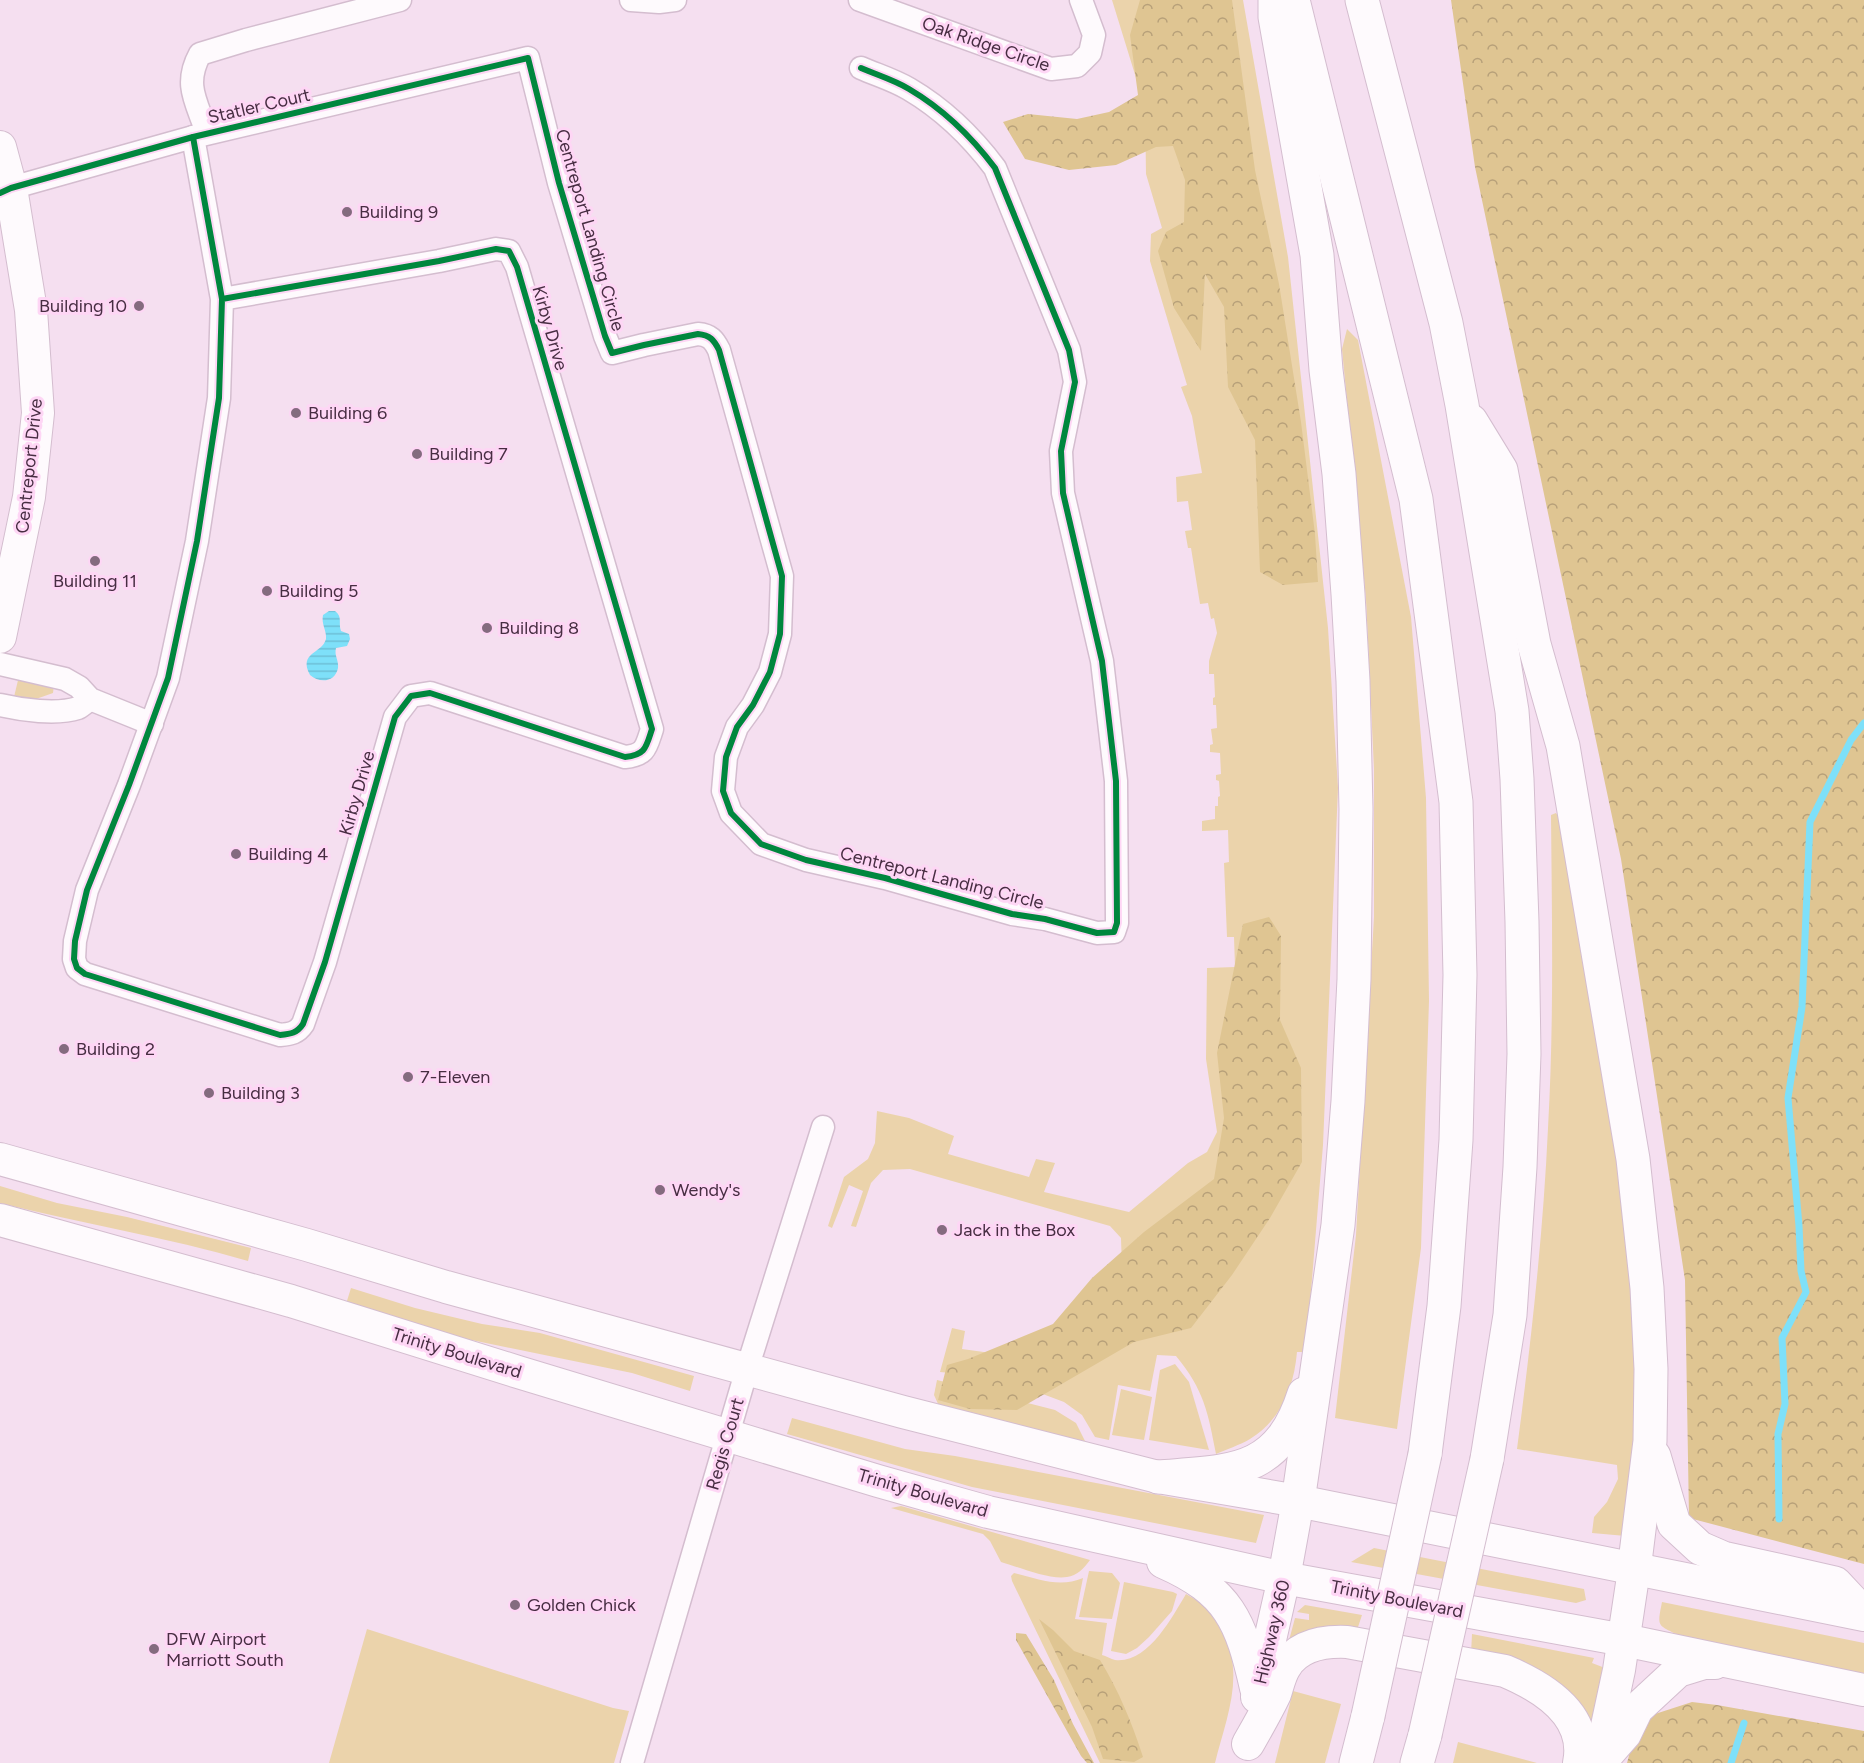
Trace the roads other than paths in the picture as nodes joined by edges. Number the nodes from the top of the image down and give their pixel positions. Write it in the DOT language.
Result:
graph roads {
  1 [pos="400,0"];
  2 [pos="631,0"];
  3 [pos="675,0"];
  4 [pos="860,0"];
  5 [pos="1081,0"];
  6 [pos="1275,0"];
  7 [pos="1293,0"];
  8 [pos="1362,0"];
  9 [pos="528,58"];
  10 [pos="861,68"];
  11 [pos="200,135"];
  12 [pos="0,147"];
  13 [pos="6,190"];
  14 [pos="222,299"];
  15 [pos="1462,405"];
  16 [pos="0,637"];
  17 [pos="0,664"];
  18 [pos="90,699"];
  19 [pos="0,705"];
  20 [pos="152,724"];
  21 [pos="823,1127"];
  22 [pos="0,1159"];
  23 [pos="0,1220"];
  24 [pos="1323,1335"];
  25 [pos="747,1369"];
  26 [pos="728,1435"];
  27 [pos="1650,1441"];
  28 [pos="1158,1477"];
  29 [pos="1298,1501"];
  30 [pos="1119,1541"];
  31 [pos="1634,1570"];
  32 [pos="1284,1578"];
  33 [pos="1864,1614"];
  34 [pos="1624,1640"];
  35 [pos="1748,1666"];
  36 [pos="1864,1690"];
  37 [pos="1258,1695"];
  38 [pos="1421,1749"];
  39 [pos="1246,1754"];
  40 [pos="632,1763"];
  41 [pos="1356,1763"];
  42 [pos="1579,1763"];
  43 [pos="1599,1763"];
  1 -- 11 [label="street"];
  2 -- 3 [label="street"];
  4 -- 5 [label="street, Oak Ridge Circle"];
  6 -- 24 [label="highway"];
  7 -- 41 [label="highway, bridge"];
  8 -- 15 [label="highway"];
  9 -- 10 [label="street, Centreport Landing Circle"];
  9 -- 11 [label="street, Statler Court"];
  11 -- 13 [label="street, Statler Court"];
  11 -- 14 [label="street, Kirby Drive"];
  12 -- 13 [label="main road, Centreport Drive"];
  13 -- 16 [label="main road, Centreport Drive"];
  14 -- 20 [label="street, Kirby Drive"];
  14 -- 20 [label="street, Kirby Drive"];
  15 -- 27 [label="highway"];
  15 -- 38 [label="highway, bridge"];
  17 -- 18 [label="street"];
  18 -- 19 [label="street"];
  18 -- 20 [label="street"];
  21 -- 25 [label="street, Regis Court"];
  22 -- 25 [label="main road"];
  23 -- 26 [label="main road, Trinity Boulevard"];
  24 -- 28 [label="highway"];
  24 -- 29 [label="highway"];
  25 -- 26 [label="street, Regis Court"];
  25 -- 28 [label="main road"];
  26 -- 30 [label="main road, Trinity Boulevard"];
  26 -- 40 [label="street, Regis Court"];
  27 -- 31 [label="highway"];
  27 -- 33 [label="highway"];
  28 -- 29 [label="main road"];
  29 -- 31 [label="main road"];
  29 -- 32 [label="main road, Highway 360"];
  30 -- 32 [label="main road, Trinity Boulevard"];
  30 -- 37 [label="main road"];
  31 -- 33 [label="main road"];
  31 -- 34 [label="main road"];
  32 -- 34 [label="main road, Trinity Boulevard"];
  32 -- 37 [label="main road, Highway 360"];
  34 -- 35 [label="main road, Trinity Boulevard"];
  34 -- 43 [label="main road"];
  35 -- 36 [label="main road, Trinity Boulevard"];
  35 -- 43 [label="main road"];
  37 -- 39 [label="main road, Highway 360"];
  39 -- 42 [label="main road"];
}
